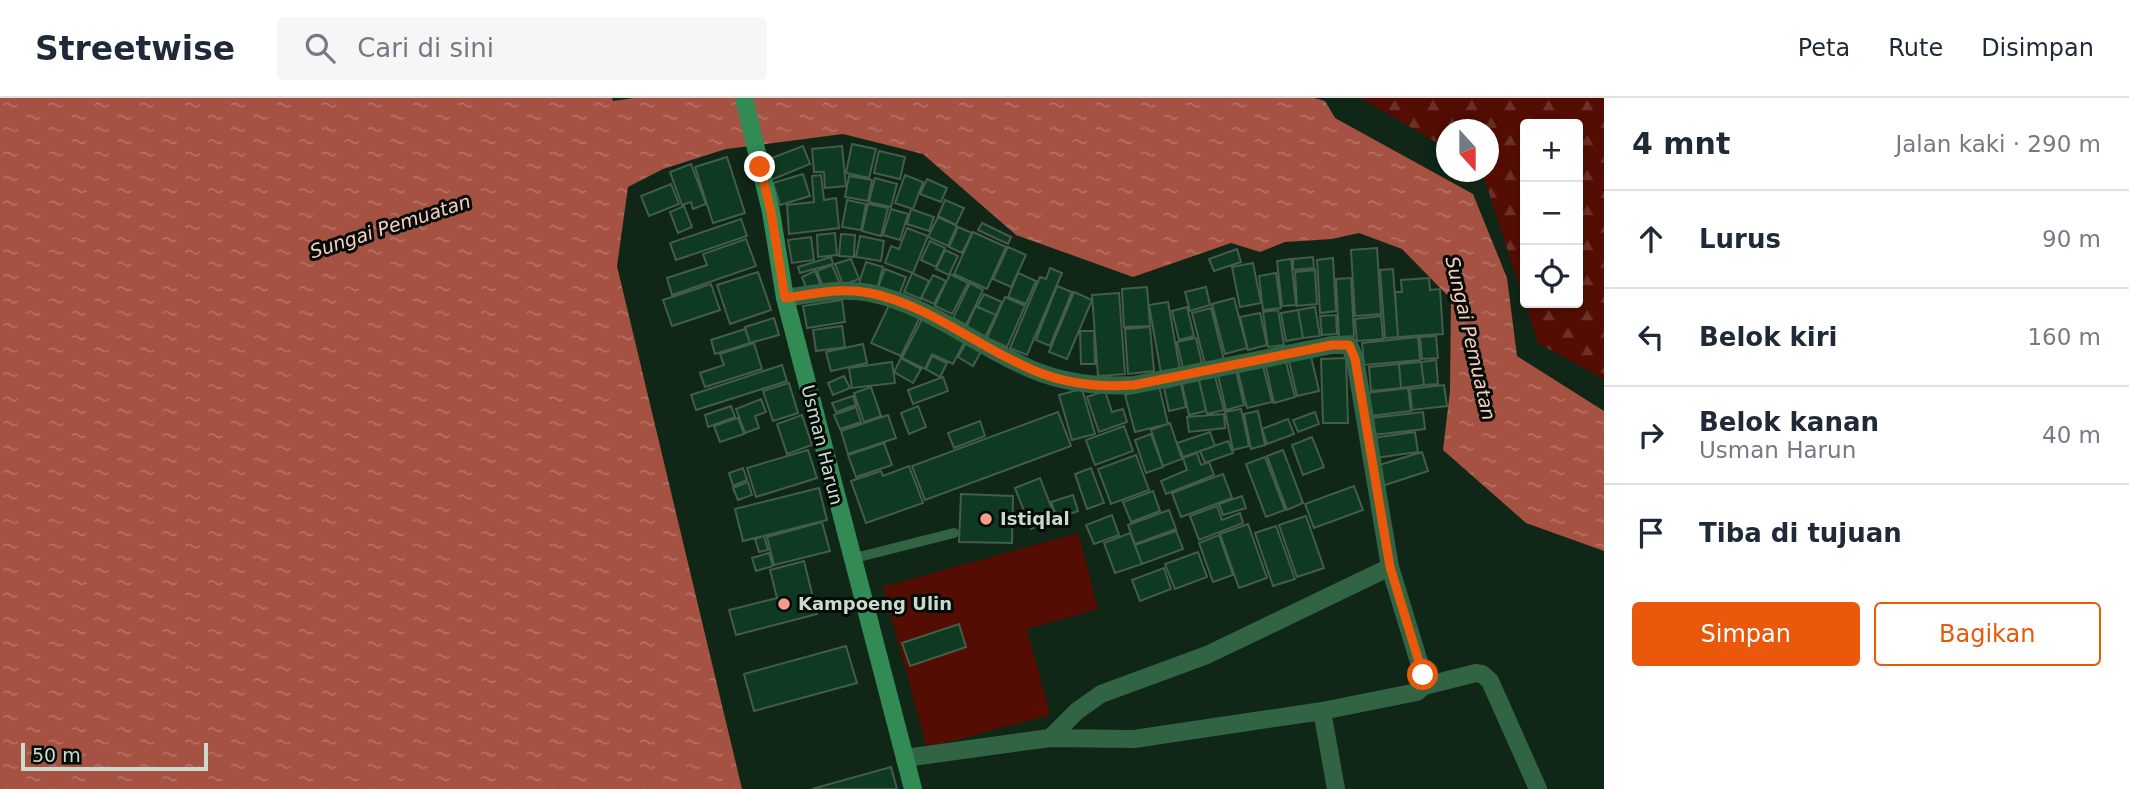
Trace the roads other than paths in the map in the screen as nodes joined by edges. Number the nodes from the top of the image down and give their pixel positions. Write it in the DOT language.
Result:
graph roads {
  1 [pos="744,98"];
  2 [pos="785,298"];
  3 [pos="954,533"];
  4 [pos="851,559"];
  5 [pos="1390,567"];
  6 [pos="1424,685"];
  7 [pos="1322,711"];
  8 [pos="1050,738"];
  9 [pos="905,758"];
  10 [pos="913,789"];
  11 [pos="1336,789"];
  12 [pos="1538,789"];
  1 -- 2 [label="street, Usman Harun"];
  2 -- 4 [label="street, Usman Harun"];
  2 -- 5 [label="street"];
  3 -- 4 [label="lane"];
  4 -- 9 [label="street, Usman Harun"];
  5 -- 6 [label="street"];
  5 -- 8 [label="street"];
  6 -- 7 [label="street"];
  6 -- 12 [label="street"];
  7 -- 8 [label="street"];
  7 -- 11 [label="street"];
  8 -- 9 [label="street"];
  9 -- 10 [label="street, Usman Harun"];
}
